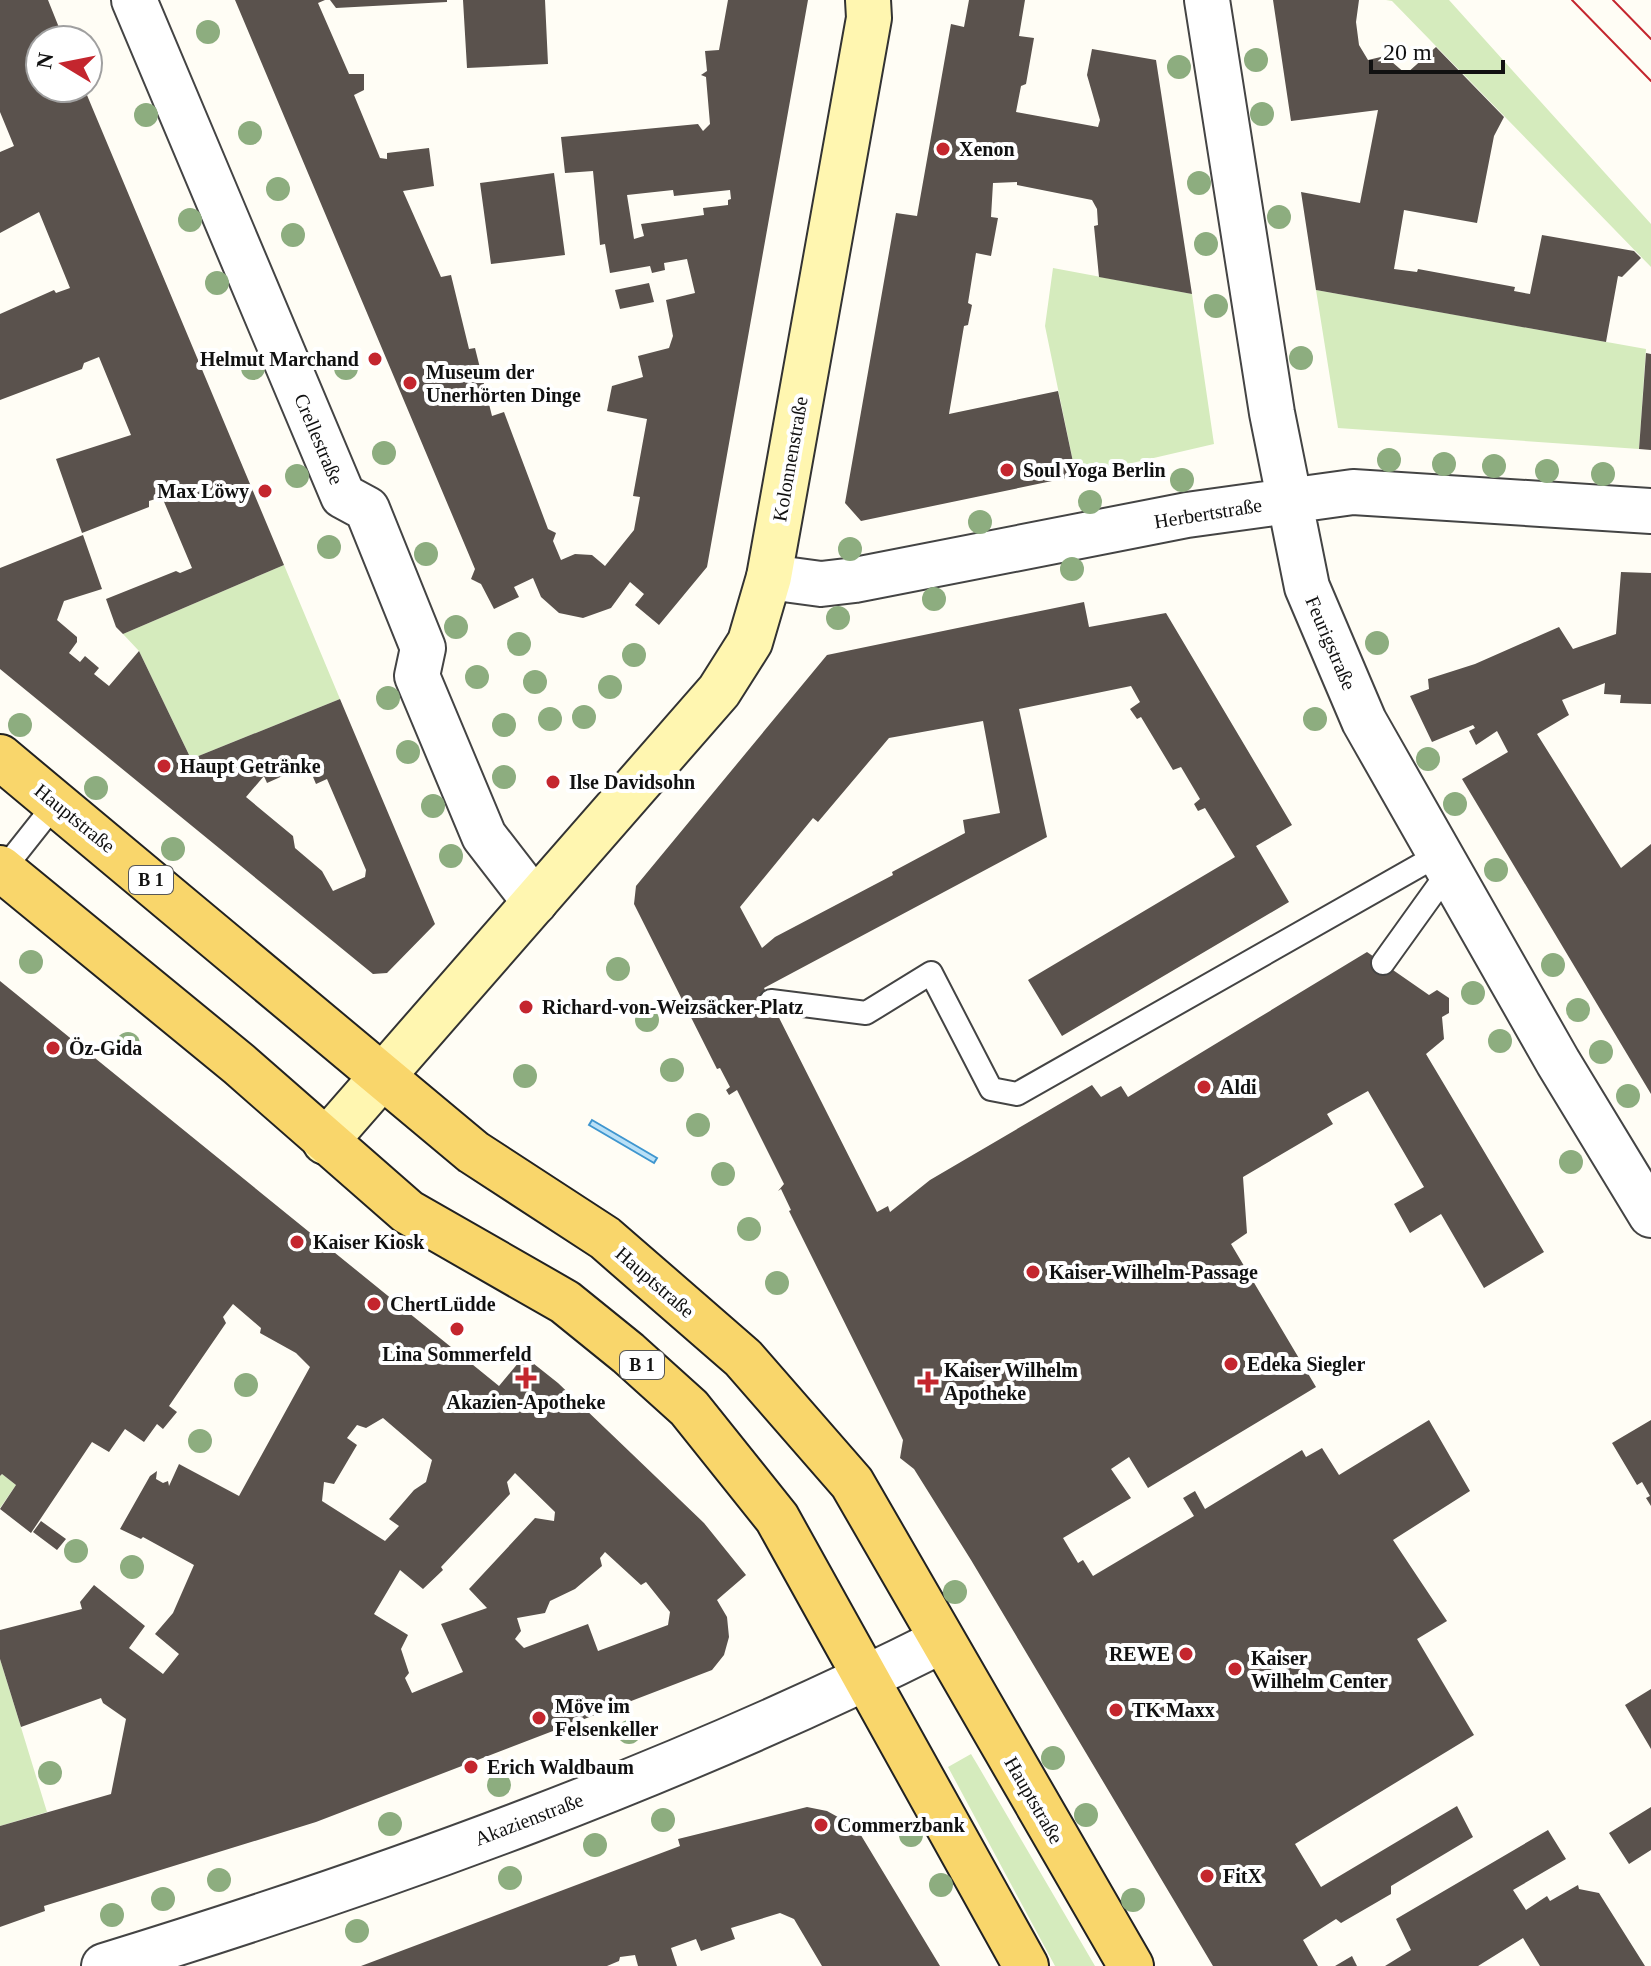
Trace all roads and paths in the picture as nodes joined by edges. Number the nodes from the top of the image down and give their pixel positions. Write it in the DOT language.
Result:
graph roads {
  1 [pos="134,0"];
  2 [pos="1207,0"];
  3 [pos="872,6"];
  4 [pos="1288,501"];
  5 [pos="1651,511"];
  6 [pos="769,577"];
  7 [pos="0,757"];
  8 [pos="56,803"];
  9 [pos="1443,863"];
  10 [pos="1,869"];
  11 [pos="535,902"];
  12 [pos="1383,963"];
  13 [pos="771,1001"];
  14 [pos="384,1076"];
  15 [pos="325,1142"];
  16 [pos="1651,1215"];
  17 [pos="941,1641"];
  18 [pos="867,1677"];
  19 [pos="104,1966"];
  20 [pos="1026,1966"];
  21 [pos="1131,1966"];
  1 -- 11 [label="street, Crellestraße"];
  2 -- 4 [label="street, Feurigstraße"];
  3 -- 6 [label="main road, Kolonnenstraße"];
  4 -- 5 [label="street, Herbertstraße"];
  4 -- 6 [label="street, Herbertstraße"];
  4 -- 9 [label="street, Feurigstraße"];
  6 -- 11 [label="main road, Kolonnenstraße"];
  7 -- 8 [label="main road, Hauptstraße / B 1"];
  8 -- 10 [label="lane"];
  8 -- 14 [label="main road, Hauptstraße / B 1"];
  9 -- 12 [label="lane"];
  9 -- 13 [label="lane"];
  9 -- 16 [label="street, Feurigstraße"];
  10 -- 15 [label="main road, B 1"];
  11 -- 14 [label="main road"];
  14 -- 15 [label="main road"];
  14 -- 17 [label="main road, Hauptstraße / B 1"];
  15 -- 18 [label="main road, B 1"];
  17 -- 18 [label="street, Akazienstraße"];
  17 -- 21 [label="main road, Hauptstraße / B 1"];
  18 -- 19 [label="street, Akazienstraße"];
  18 -- 20 [label="main road, B 1"];
}
